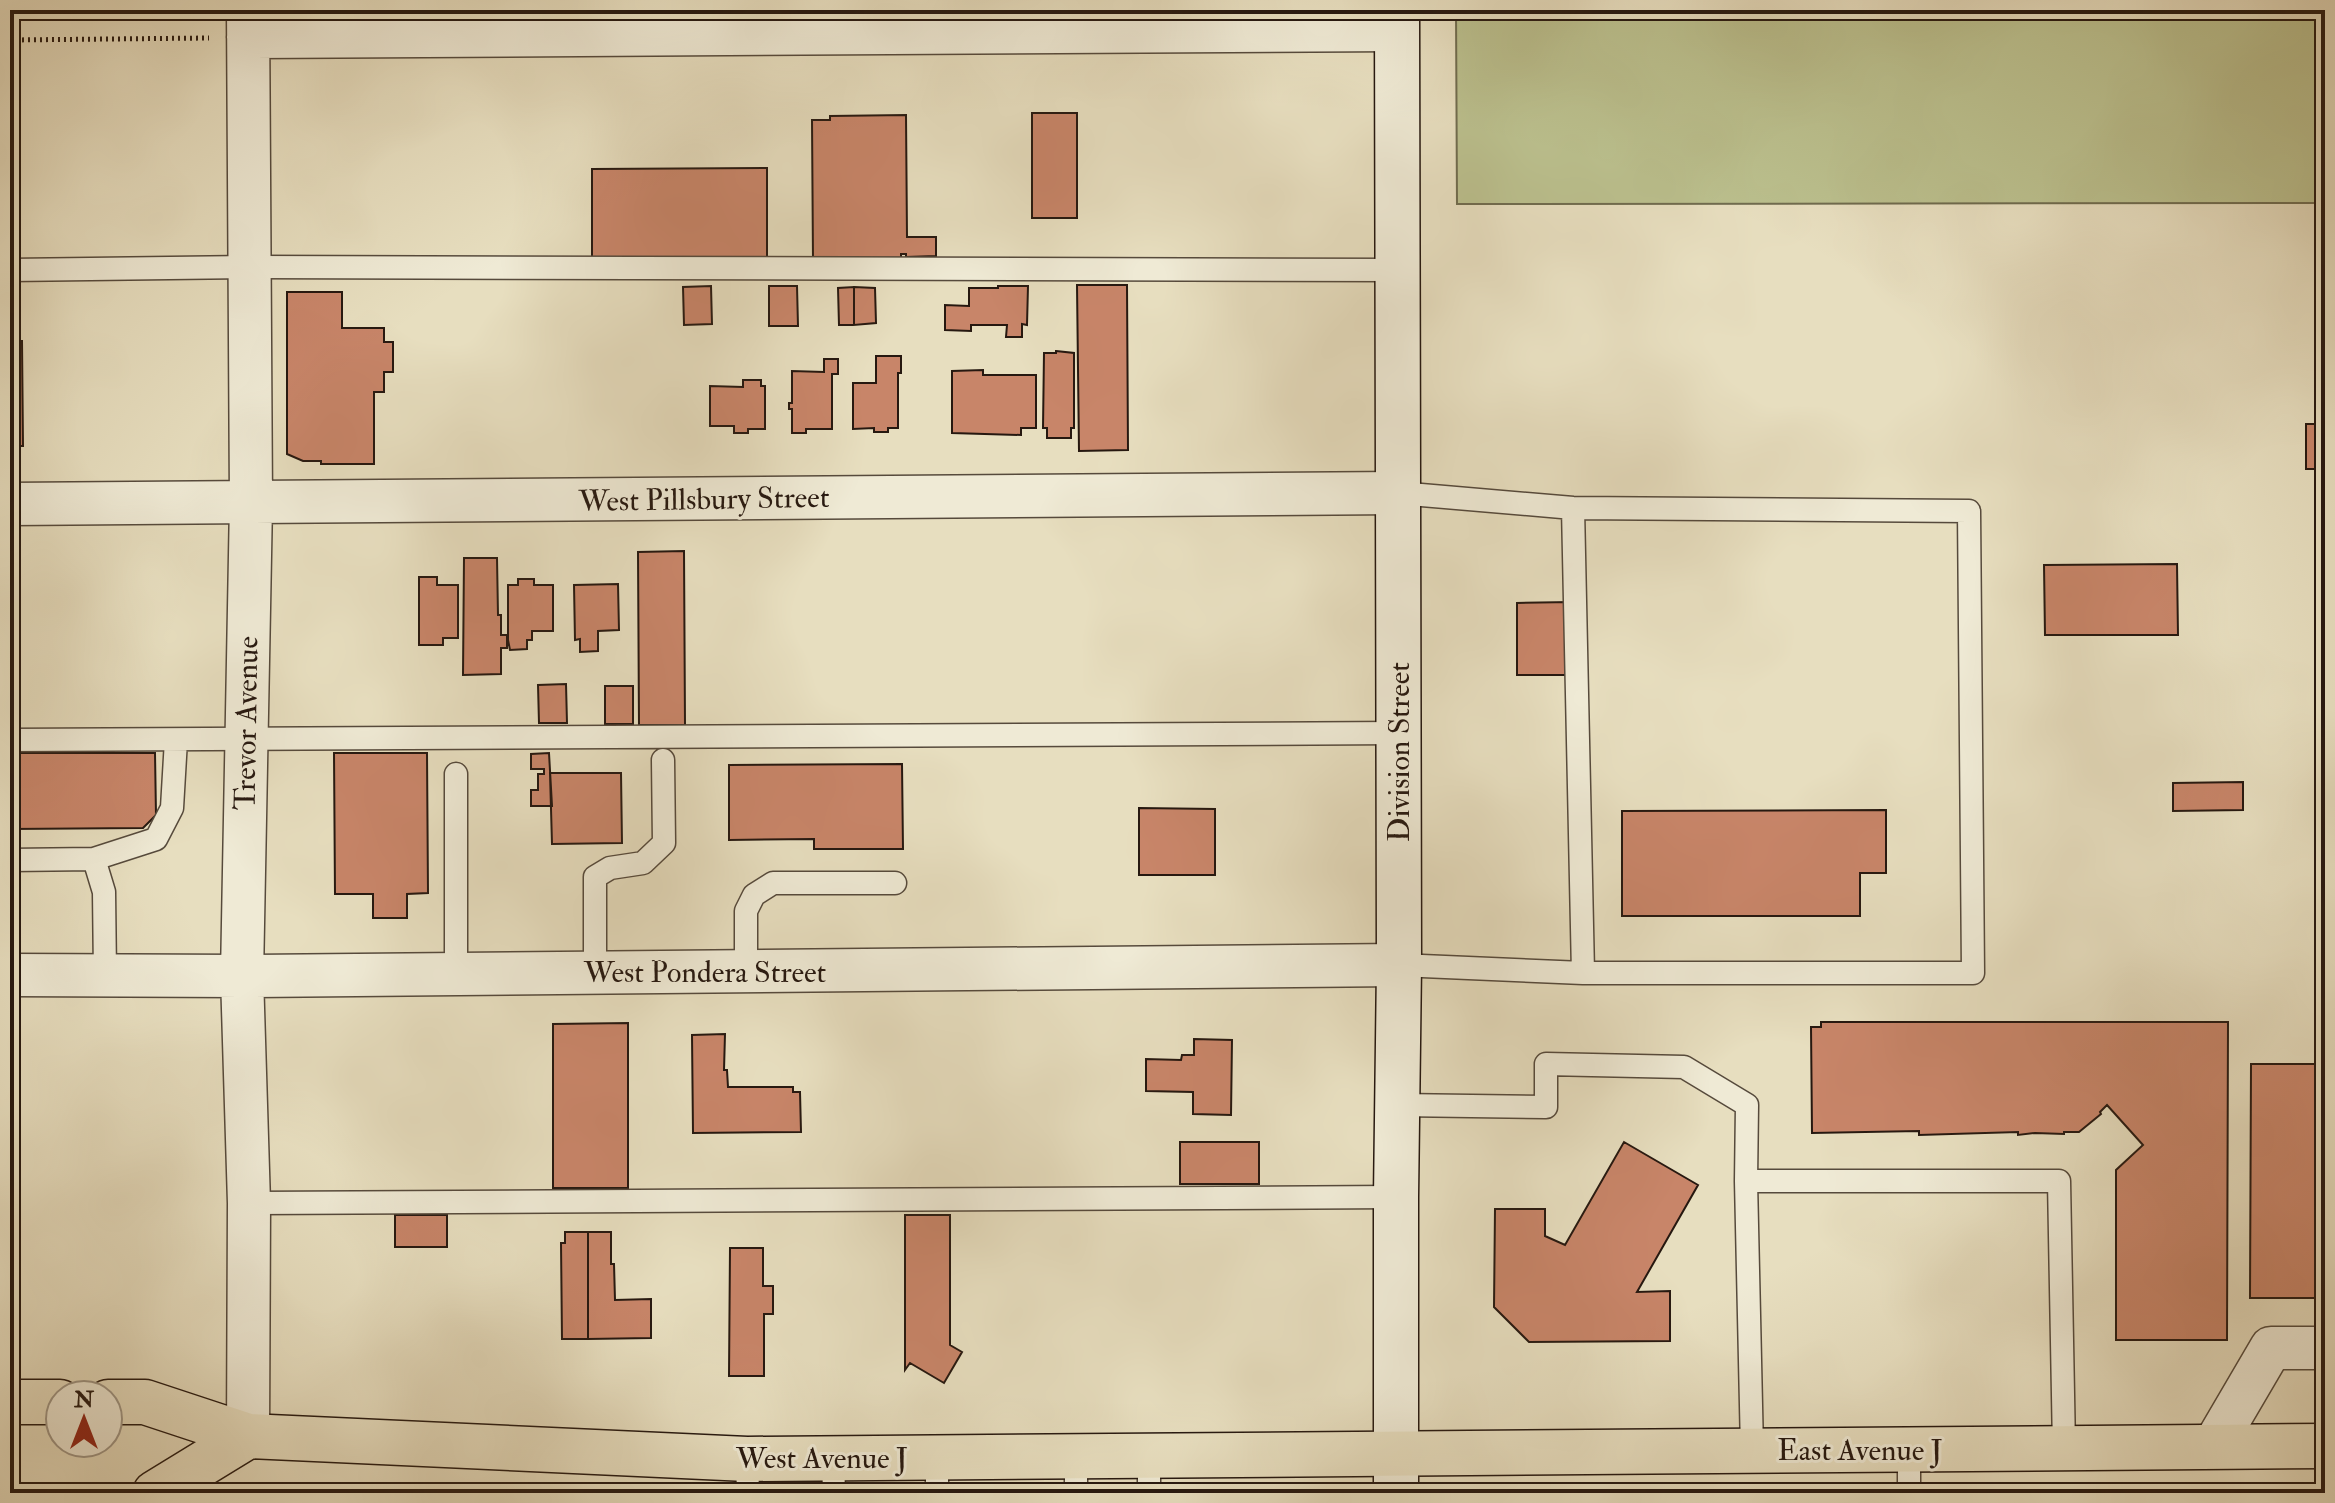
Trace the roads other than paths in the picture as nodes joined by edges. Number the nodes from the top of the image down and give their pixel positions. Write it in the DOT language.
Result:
graph roads {
  1 [pos="1397,20"];
  2 [pos="248,24"];
  3 [pos="249,267"];
  4 [pos="10,270"];
  5 [pos="1398,270"];
  6 [pos="1398,493"];
  7 [pos="251,503"];
  8 [pos="10,504"];
  9 [pos="1573,508"];
  10 [pos="1399,733"];
  11 [pos="10,740"];
  12 [pos="176,740"];
  13 [pos="246,740"];
  14 [pos="663,760"];
  15 [pos="456,774"];
  16 [pos="94,859"];
  17 [pos="10,860"];
  18 [pos="895,883"];
  19 [pos="1399,965"];
  20 [pos="746,971"];
  21 [pos="595,972"];
  22 [pos="1583,973"];
  23 [pos="456,974"];
  24 [pos="10,975"];
  25 [pos="105,975"];
  26 [pos="242,976"];
  27 [pos="1398,1105"];
  28 [pos="1746,1181"];
  29 [pos="1396,1197"];
  30 [pos="249,1203"];
  31 [pos="2325,1348"];
  32 [pos="10,1402"];
  33 [pos="44,1402"];
  34 [pos="124,1402"];
  35 [pos="248,1436"];
  36 [pos="2325,1446"];
  37 [pos="2213,1447"];
  38 [pos="2064,1448"];
  39 [pos="1909,1449"];
  40 [pos="1752,1450"];
  41 [pos="1396,1473"];
  42 [pos="1076,1474"];
  43 [pos="1149,1474"];
  44 [pos="937,1475"];
  45 [pos="748,1476"];
  46 [pos="834,1476"];
  47 [pos="155,1493"];
  48 [pos="1909,1493"];
  1 -- 2 [label="street"];
  1 -- 5 [label="main road, Division Street"];
  2 -- 3 [label="street, Trevor Avenue"];
  3 -- 4 [label="lane"];
  3 -- 5 [label="lane"];
  3 -- 7 [label="street, Trevor Avenue"];
  5 -- 6 [label="main road, Division Street"];
  6 -- 7 [label="street, West Pillsbury Street"];
  6 -- 9 [label="lane"];
  6 -- 10 [label="main road, Division Street"];
  7 -- 8 [label="street, West Pillsbury Street"];
  7 -- 13 [label="street, Trevor Avenue"];
  9 -- 22 [label="lane"];
  9 -- 22 [label="lane"];
  10 -- 13 [label="lane"];
  10 -- 19 [label="main road, Division Street"];
  11 -- 12 [label="lane"];
  12 -- 13 [label="lane"];
  12 -- 16 [label="lane"];
  13 -- 26 [label="street, Trevor Avenue"];
  14 -- 21 [label="lane"];
  15 -- 23 [label="lane"];
  16 -- 17 [label="lane"];
  16 -- 25 [label="lane"];
  18 -- 20 [label="lane"];
  19 -- 20 [label="street, West Pondera Street"];
  19 -- 22 [label="lane"];
  19 -- 27 [label="main road, Division Street"];
  20 -- 21 [label="street, West Pondera Street"];
  21 -- 23 [label="street, West Pondera Street"];
  23 -- 26 [label="street, West Pondera Street"];
  24 -- 25 [label="street, West Pondera Street"];
  25 -- 26 [label="street, West Pondera Street"];
  26 -- 30 [label="street, Trevor Avenue"];
  27 -- 28 [label="lane"];
  27 -- 29 [label="main road, Division Street"];
  28 -- 38 [label="lane"];
  28 -- 40 [label="lane"];
  29 -- 30 [label="lane"];
  29 -- 41 [label="main road, Division Street"];
  30 -- 35 [label="street, Trevor Avenue"];
  31 -- 37 [label="street"];
  32 -- 33 [label="main road"];
  34 -- 35 [label="main road, West Avenue J"];
  35 -- 45 [label="main road, West Avenue J"];
  35 -- 47 [label="main road"];
  36 -- 37 [label="main road, East Avenue J"];
  37 -- 38 [label="main road, East Avenue J"];
  38 -- 39 [label="main road, East Avenue J"];
  39 -- 40 [label="main road, East Avenue J"];
  39 -- 48 [label="lane"];
  40 -- 41 [label="main road, East Avenue J"];
  41 -- 43 [label="main road, West Avenue J"];
  42 -- 43 [label="main road, West Avenue J"];
  42 -- 44 [label="main road, West Avenue J"];
  44 -- 46 [label="main road, West Avenue J"];
  45 -- 46 [label="main road, West Avenue J"];
}
